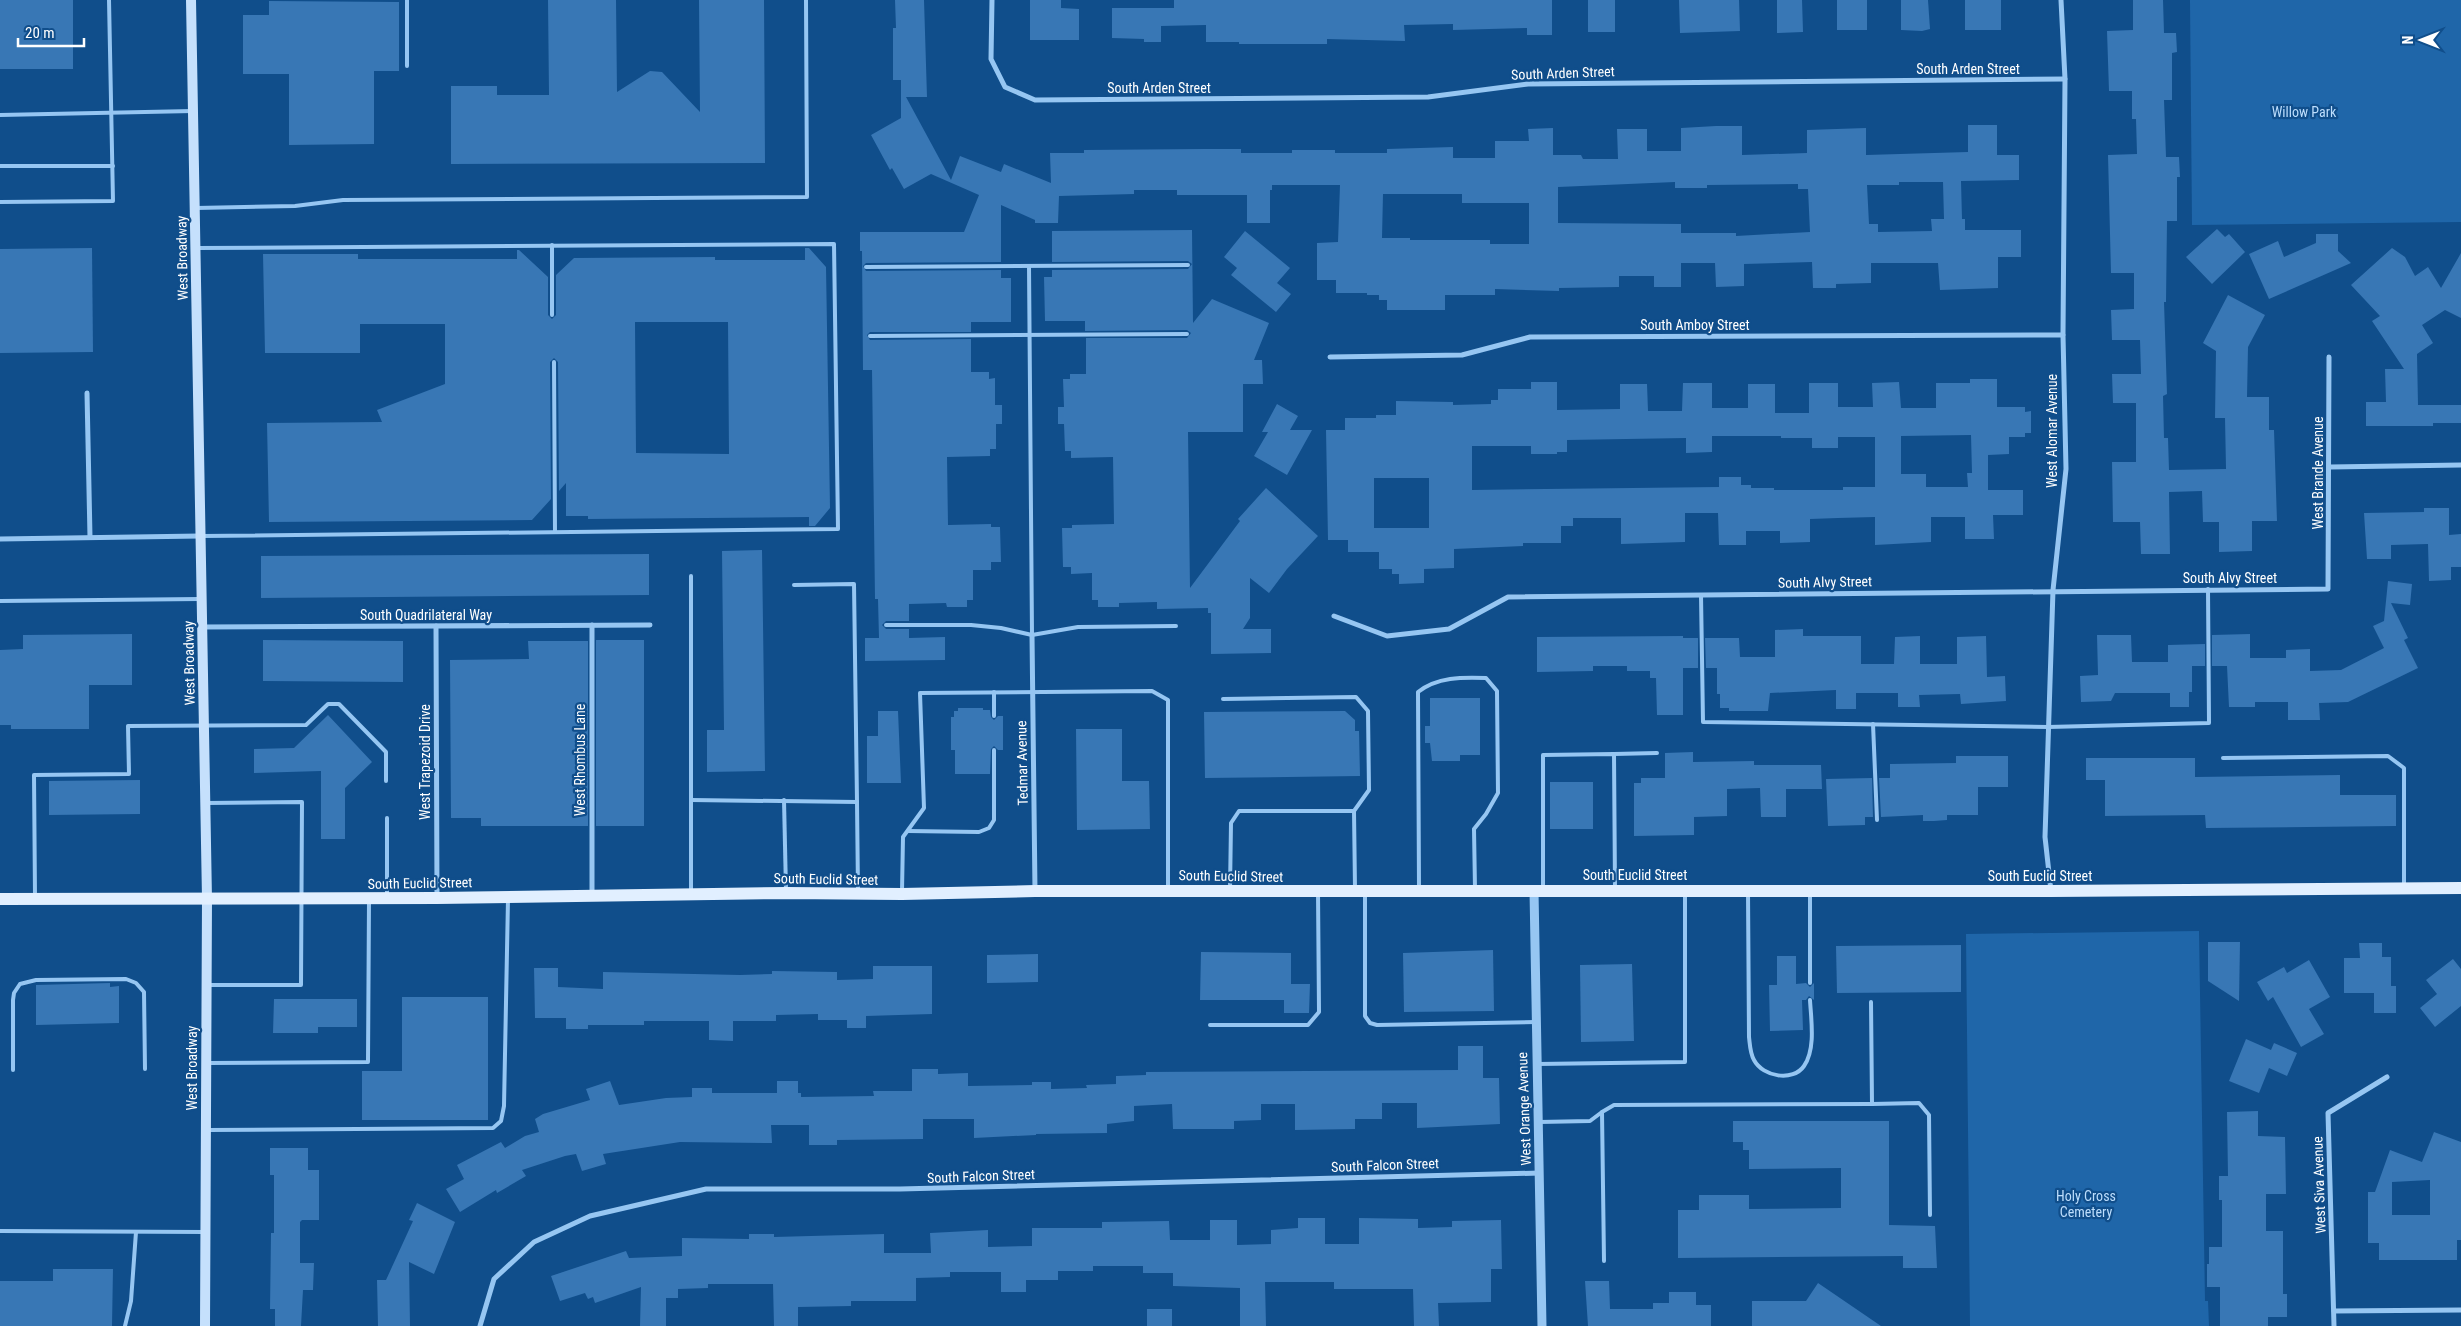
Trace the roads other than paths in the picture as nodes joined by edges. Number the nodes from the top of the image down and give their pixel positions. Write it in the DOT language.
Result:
graph roads {
  1 [pos="109,0"];
  2 [pos="191,0"];
  3 [pos="407,0"];
  4 [pos="806,0"];
  5 [pos="992,0"];
  6 [pos="2061,0"];
  7 [pos="407,66"];
  8 [pos="2064,79"];
  9 [pos="193,111"];
  10 [pos="112,114"];
  11 [pos="0,116"];
  12 [pos="0,166"];
  13 [pos="113,166"];
  14 [pos="0,202"];
  15 [pos="194,208"];
  16 [pos="552,245"];
  17 [pos="195,248"];
  18 [pos="1029,266"];
  19 [pos="1188,266"];
  20 [pos="866,267"];
  21 [pos="552,316"];
  22 [pos="1187,334"];
  23 [pos="1030,335"];
  24 [pos="2063,335"];
  25 [pos="870,336"];
  26 [pos="1330,357"];
  27 [pos="2329,357"];
  28 [pos="554,362"];
  29 [pos="88,393"];
  30 [pos="2461,465"];
  31 [pos="2330,467"];
  32 [pos="555,532"];
  33 [pos="200,536"];
  34 [pos="90,537"];
  35 [pos="0,539"];
  36 [pos="691,576"];
  37 [pos="794,585"];
  38 [pos="2208,589"];
  39 [pos="2328,589"];
  40 [pos="2053,590"];
  41 [pos="1701,594"];
  42 [pos="201,599"];
  43 [pos="0,601"];
  44 [pos="1334,616"];
  45 [pos="592,625"];
  46 [pos="650,625"];
  47 [pos="886,625"];
  48 [pos="436,626"];
  49 [pos="1176,626"];
  50 [pos="202,627"];
  51 [pos="1032,635"];
  52 [pos="1033,691"];
  53 [pos="994,692"];
  54 [pos="1223,699"];
  55 [pos="994,716"];
  56 [pos="1873,724"];
  57 [pos="203,726"];
  58 [pos="2048,727"];
  59 [pos="994,750"];
  60 [pos="1657,753"];
  61 [pos="1614,754"];
  62 [pos="2224,758"];
  63 [pos="386,781"];
  64 [pos="691,800"];
  65 [pos="784,800"];
  66 [pos="857,802"];
  67 [pos="205,803"];
  68 [pos="1354,810"];
  69 [pos="387,818"];
  70 [pos="1877,820"];
  71 [pos="908,831"];
  72 [pos="2404,887"];
  73 [pos="2461,888"];
  74 [pos="1168,890"];
  75 [pos="1230,890"];
  76 [pos="1615,890"];
  77 [pos="1685,890"];
  78 [pos="1748,890"];
  79 [pos="1810,890"];
  80 [pos="1035,891"];
  81 [pos="1419,891"];
  82 [pos="1475,891"];
  83 [pos="1539,891"];
  84 [pos="2051,891"];
  85 [pos="1318,892"];
  86 [pos="1360,892"];
  87 [pos="786,893"];
  88 [pos="691,894"];
  89 [pos="858,894"];
  90 [pos="902,894"];
  91 [pos="592,895"];
  92 [pos="508,896"];
  93 [pos="302,898"];
  94 [pos="369,898"];
  95 [pos="387,898"];
  96 [pos="437,898"];
  97 [pos="35,899"];
  98 [pos="206,899"];
  99 [pos="0,900"];
  100 [pos="1810,983"];
  101 [pos="206,986"];
  102 [pos="1810,1000"];
  103 [pos="1871,1002"];
  104 [pos="1536,1022"];
  105 [pos="1210,1025"];
  106 [pos="206,1063"];
  107 [pos="1536,1064"];
  108 [pos="145,1069"];
  109 [pos="13,1070"];
  110 [pos="2388,1077"];
  111 [pos="1872,1104"];
  112 [pos="1602,1112"];
  113 [pos="1537,1122"];
  114 [pos="206,1130"];
  115 [pos="1540,1173"];
  116 [pos="1930,1215"];
  117 [pos="0,1231"];
  118 [pos="136,1232"];
  119 [pos="205,1232"];
  120 [pos="1604,1261"];
  121 [pos="2461,1310"];
  122 [pos="2334,1311"];
  123 [pos="125,1326"];
  124 [pos="205,1326"];
  125 [pos="480,1326"];
  126 [pos="1542,1326"];
  127 [pos="2334,1326"];
  1 -- 10 [label="lane"];
  2 -- 9 [label="main road, West Broadway"];
  3 -- 7 [label="lane"];
  4 -- 15 [label="lane"];
  5 -- 8 [label="street, South Arden Street"];
  6 -- 8 [label="street, West Alomar Avenue"];
  8 -- 24 [label="street, West Alomar Avenue"];
  9 -- 10 [label="lane"];
  9 -- 15 [label="main road, West Broadway"];
  10 -- 11 [label="lane"];
  10 -- 13 [label="lane"];
  12 -- 13 [label="lane"];
  13 -- 14 [label="lane"];
  15 -- 17 [label="main road, West Broadway"];
  16 -- 17 [label="lane"];
  16 -- 21 [label="lane"];
  16 -- 32 [label="lane"];
  17 -- 33 [label="main road, West Broadway"];
  18 -- 19 [label="lane"];
  18 -- 20 [label="lane"];
  18 -- 23 [label="lane"];
  22 -- 23 [label="lane"];
  23 -- 25 [label="lane"];
  23 -- 51 [label="lane"];
  24 -- 26 [label="street, South Amboy Street"];
  24 -- 40 [label="street, West Alomar Avenue"];
  27 -- 31 [label="street, West Brande Avenue"];
  28 -- 32 [label="lane"];
  29 -- 34 [label="street"];
  30 -- 31 [label="street"];
  31 -- 39 [label="street, West Brande Avenue"];
  32 -- 33 [label="lane"];
  33 -- 34 [label="street"];
  33 -- 42 [label="main road, West Broadway"];
  34 -- 35 [label="street"];
  36 -- 64 [label="lane"];
  37 -- 66 [label="lane"];
  38 -- 39 [label="street, South Alvy Street"];
  38 -- 40 [label="street, South Alvy Street"];
  38 -- 58 [label="lane"];
  40 -- 41 [label="street, South Alvy Street"];
  40 -- 58 [label="street, West Alomar Avenue"];
  41 -- 44 [label="street, South Alvy Street"];
  41 -- 56 [label="lane"];
  42 -- 43 [label="lane"];
  42 -- 50 [label="main road, West Broadway"];
  45 -- 46 [label="street, South Quadrilateral Way"];
  45 -- 48 [label="street, South Quadrilateral Way"];
  45 -- 91 [label="street, West Rhombus Lane"];
  47 -- 51 [label="lane"];
  48 -- 50 [label="street, South Quadrilateral Way"];
  48 -- 96 [label="street, West Trapezoid Drive"];
  49 -- 51 [label="lane"];
  50 -- 57 [label="main road, West Broadway"];
  51 -- 52 [label="street, Tedmar Avenue"];
  52 -- 53 [label="lane"];
  52 -- 74 [label="lane"];
  52 -- 80 [label="street, Tedmar Avenue"];
  53 -- 55 [label="lane"];
  53 -- 71 [label="lane"];
  54 -- 68 [label="lane"];
  56 -- 58 [label="lane"];
  56 -- 70 [label="lane"];
  57 -- 63 [label="lane"];
  57 -- 67 [label="main road, West Broadway"];
  57 -- 97 [label="lane"];
  58 -- 84 [label="street, West Alomar Avenue"];
  59 -- 71 [label="lane"];
  60 -- 61 [label="lane"];
  61 -- 76 [label="lane"];
  61 -- 83 [label="lane"];
  62 -- 72 [label="lane"];
  64 -- 65 [label="lane"];
  64 -- 88 [label="lane"];
  65 -- 66 [label="lane"];
  65 -- 87 [label="lane"];
  66 -- 89 [label="lane"];
  67 -- 93 [label="lane"];
  67 -- 98 [label="main road, West Broadway"];
  68 -- 75 [label="lane"];
  68 -- 86 [label="lane"];
  69 -- 95 [label="lane"];
  71 -- 90 [label="lane"];
  72 -- 73 [label="main road, South Euclid Street"];
  72 -- 84 [label="main road, South Euclid Street"];
  74 -- 75 [label="main road, South Euclid Street"];
  74 -- 80 [label="main road, South Euclid Street"];
  75 -- 85 [label="main road, South Euclid Street"];
  76 -- 77 [label="main road, South Euclid Street"];
  76 -- 83 [label="main road, South Euclid Street"];
  77 -- 78 [label="main road, South Euclid Street"];
  77 -- 107 [label="lane"];
  78 -- 79 [label="main road, South Euclid Street"];
  78 -- 102 [label="lane"];
  79 -- 84 [label="main road, South Euclid Street"];
  79 -- 100 [label="lane"];
  80 -- 90 [label="main road, South Euclid Street"];
  81 -- 82 [label="main road, South Euclid Street"];
  81 -- 82 [label="lane"];
  81 -- 86 [label="main road, South Euclid Street"];
  82 -- 83 [label="main road, South Euclid Street"];
  83 -- 104 [label="street, West Orange Avenue"];
  85 -- 86 [label="main road, South Euclid Street"];
  85 -- 105 [label="lane"];
  86 -- 104 [label="lane"];
  87 -- 88 [label="main road, South Euclid Street"];
  87 -- 89 [label="main road, South Euclid Street"];
  88 -- 91 [label="main road, South Euclid Street"];
  89 -- 90 [label="main road, South Euclid Street"];
  91 -- 92 [label="main road, South Euclid Street"];
  92 -- 96 [label="main road, South Euclid Street"];
  92 -- 114 [label="lane"];
  93 -- 94 [label="main road, South Euclid Street"];
  93 -- 98 [label="main road, South Euclid Street"];
  93 -- 101 [label="lane"];
  94 -- 95 [label="main road, South Euclid Street"];
  94 -- 106 [label="lane"];
  95 -- 96 [label="main road, South Euclid Street"];
  97 -- 98 [label="main road, South Euclid Street"];
  97 -- 99 [label="main road, South Euclid Street"];
  98 -- 101 [label="main road, West Broadway"];
  101 -- 106 [label="main road, West Broadway"];
  103 -- 111 [label="lane"];
  104 -- 107 [label="street, West Orange Avenue"];
  106 -- 114 [label="main road, West Broadway"];
  107 -- 113 [label="street, West Orange Avenue"];
  108 -- 109 [label="lane"];
  110 -- 122 [label="street, West Siva Avenue"];
  111 -- 112 [label="lane"];
  111 -- 116 [label="lane"];
  112 -- 113 [label="lane"];
  112 -- 120 [label="lane"];
  113 -- 115 [label="street, West Orange Avenue"];
  114 -- 119 [label="main road, West Broadway"];
  115 -- 125 [label="street, South Falcon Street"];
  115 -- 126 [label="street, West Orange Avenue"];
  117 -- 118 [label="lane"];
  118 -- 119 [label="lane"];
  118 -- 123 [label="lane"];
  119 -- 124 [label="main road, West Broadway"];
  121 -- 122 [label="street"];
  122 -- 127 [label="street, West Siva Avenue"];
}
